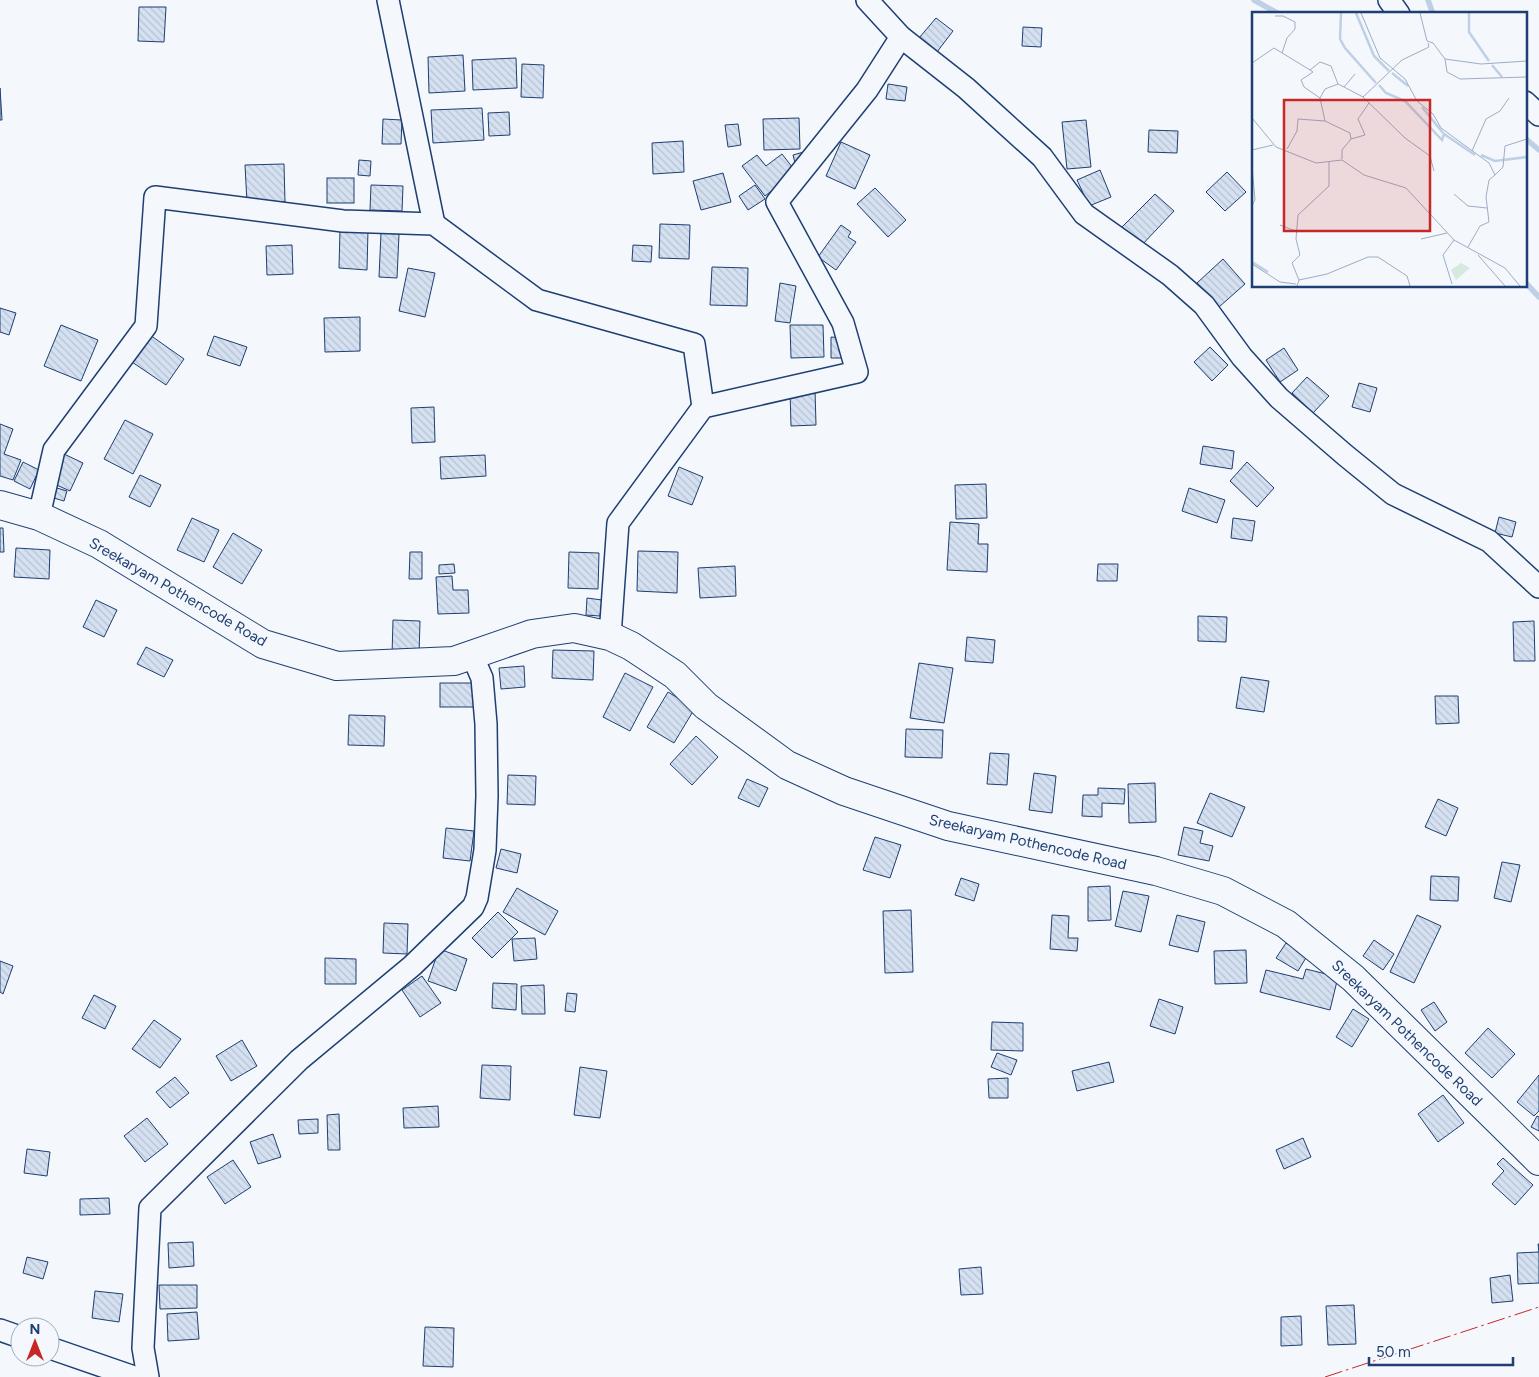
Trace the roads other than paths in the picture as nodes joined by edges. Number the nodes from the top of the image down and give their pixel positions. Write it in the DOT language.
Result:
graph roads {
  1 [pos="388,0"];
  2 [pos="868,0"];
  3 [pos="1389,0"];
  4 [pos="1398,12"];
  5 [pos="901,37"];
  6 [pos="1526,103"];
  7 [pos="1539,115"];
  8 [pos="434,224"];
  9 [pos="703,407"];
  10 [pos="0,505"];
  11 [pos="39,516"];
  12 [pos="1539,587"];
  13 [pos="610,636"];
  14 [pos="472,655"];
  15 [pos="1539,1160"];
  16 [pos="60,1351"];
  17 [pos="134,1377"];
  18 [pos="148,1377"];
  1 -- 8 [label="street"];
  2 -- 5 [label="street"];
  3 -- 4 [label="street"];
  5 -- 9 [label="street"];
  5 -- 12 [label="street"];
  6 -- 7 [label="street"];
  8 -- 9 [label="street"];
  8 -- 11 [label="street"];
  9 -- 13 [label="street"];
  10 -- 11 [label="main road, Sreekaryam Pothencode Road"];
  11 -- 14 [label="main road, Sreekaryam Pothencode Road"];
  13 -- 14 [label="main road, Sreekaryam Pothencode Road"];
  13 -- 15 [label="main road, Sreekaryam Pothencode Road"];
  14 -- 18 [label="street"];
  16 -- 17 [label="street"];
}
